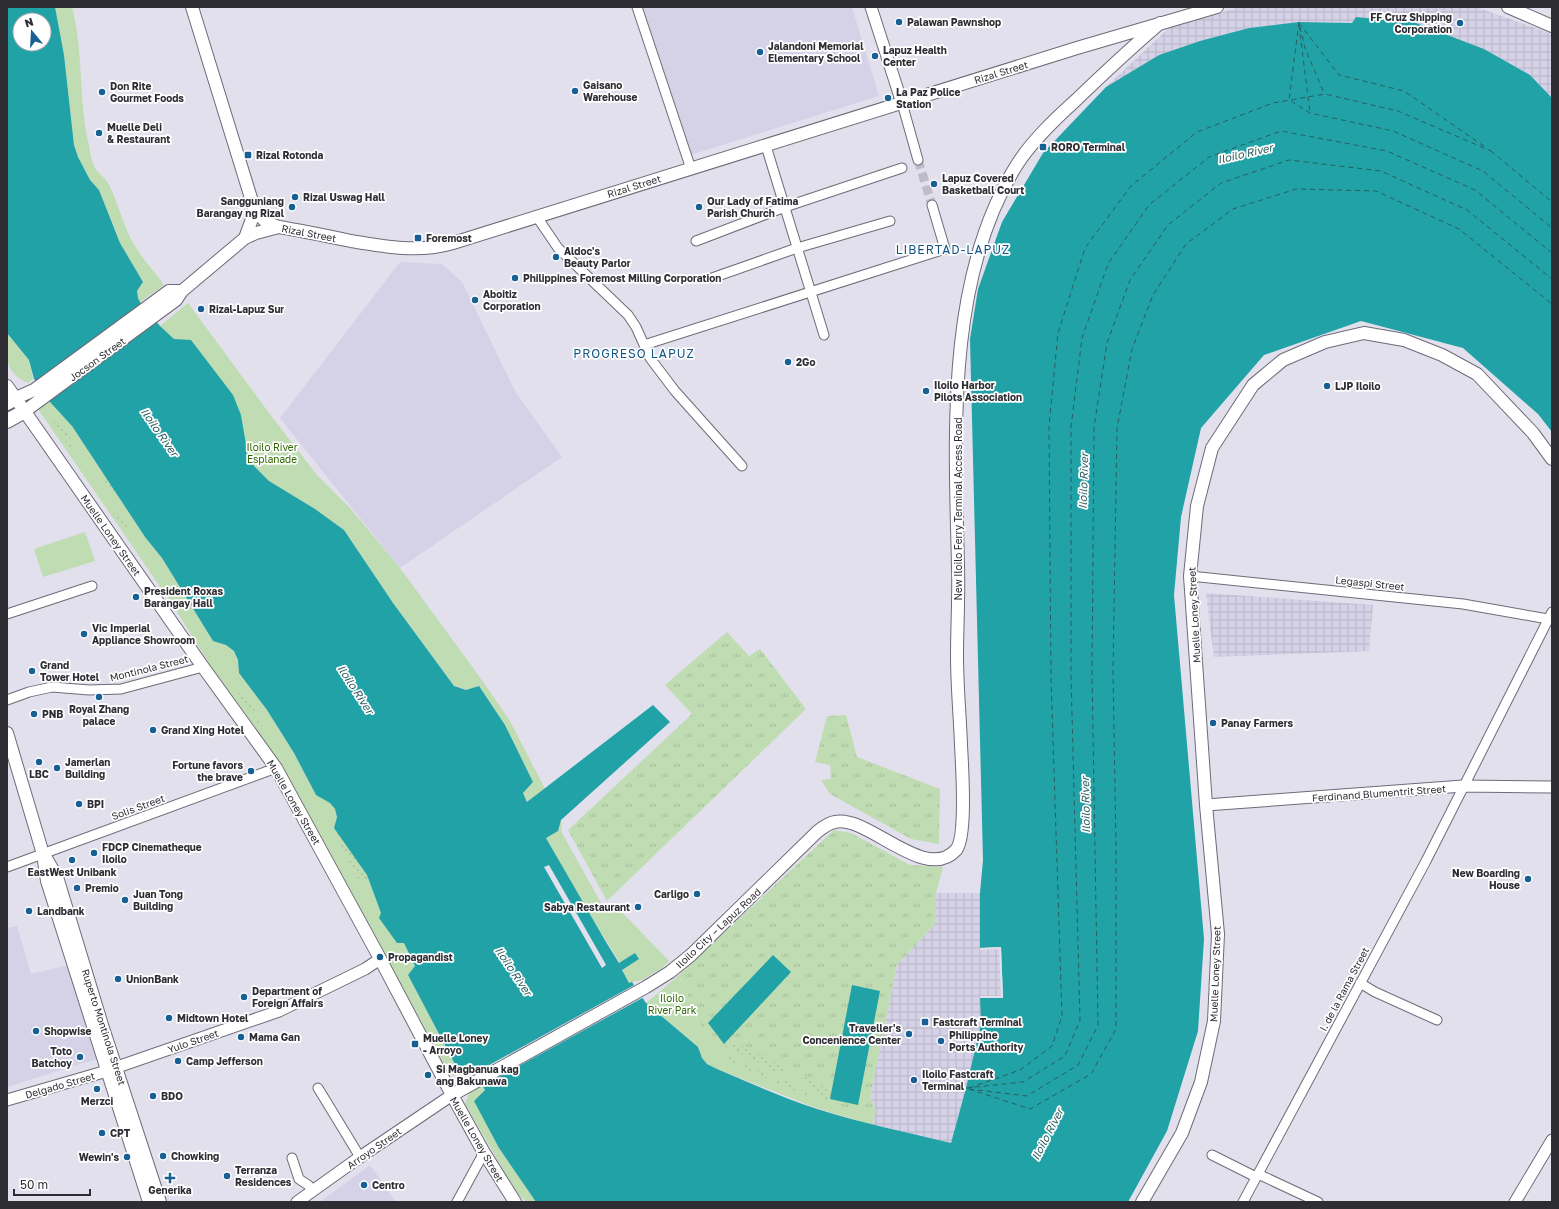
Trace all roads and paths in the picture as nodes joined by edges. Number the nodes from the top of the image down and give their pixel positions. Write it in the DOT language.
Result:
graph roads {
  1 [pos="192,7"];
  2 [pos="638,7"];
  3 [pos="870,7"];
  4 [pos="1217,7"];
  5 [pos="1508,7"];
  6 [pos="1160,23"];
  7 [pos="1552,26"];
  8 [pos="902,103"];
  9 [pos="766,146"];
  10 [pos="918,160"];
  11 [pos="902,168"];
  12 [pos="691,169"];
  13 [pos="932,205"];
  14 [pos="784,207"];
  15 [pos="255,211"];
  16 [pos="537,217"];
  17 [pos="890,221"];
  18 [pos="279,227"];
  19 [pos="245,238"];
  20 [pos="696,240"];
  21 [pos="797,248"];
  22 [pos="712,278"];
  23 [pos="810,292"];
  24 [pos="179,295"];
  25 [pos="824,335"];
  26 [pos="644,345"];
  27 [pos="7,386"];
  28 [pos="11,401"];
  29 [pos="25,411"];
  30 [pos="7,421"];
  31 [pos="1552,459"];
  32 [pos="742,466"];
  33 [pos="1190,576"];
  34 [pos="92,586"];
  35 [pos="7,614"];
  36 [pos="1550,616"];
  37 [pos="203,666"];
  38 [pos="7,700"];
  39 [pos="7,732"];
  40 [pos="276,768"];
  41 [pos="1463,786"];
  42 [pos="1552,787"];
  43 [pos="1206,805"];
  44 [pos="956,850"];
  45 [pos="43,854"];
  46 [pos="7,867"];
  47 [pos="380,959"];
  48 [pos="1360,983"];
  49 [pos="1437,1020"];
  50 [pos="112,1069"];
  51 [pos="318,1088"];
  52 [pos="452,1095"];
  53 [pos="7,1100"];
  54 [pos="1552,1140"];
  55 [pos="483,1150"];
  56 [pos="1212,1155"];
  57 [pos="360,1156"];
  58 [pos="292,1158"];
  59 [pos="1257,1176"];
  60 [pos="313,1190"];
  61 [pos="149,1202"];
  62 [pos="160,1202"];
  63 [pos="297,1202"];
  64 [pos="457,1202"];
  65 [pos="515,1202"];
  66 [pos="1142,1202"];
  67 [pos="1244,1202"];
  68 [pos="1318,1202"];
  69 [pos="1515,1202"];
  1 -- 15 [label="main road"];
  2 -- 12 [label="street"];
  3 -- 8 [label="street"];
  4 -- 6 [label="main road, Rizal Street"];
  5 -- 7 [label="main road"];
  6 -- 8 [label="main road, Rizal Street"];
  6 -- 44 [label="main road, New Iloilo Ferry Terminal Access Road"];
  8 -- 9 [label="main road, Rizal Street"];
  8 -- 10 [label="street"];
  9 -- 12 [label="main road, Rizal Street"];
  9 -- 14 [label="street"];
  11 -- 14 [label="street"];
  12 -- 16 [label="main road, Rizal Street"];
  13 -- 23 [label="street"];
  14 -- 20 [label="street"];
  14 -- 21 [label="street"];
  15 -- 18 [label="main road, Rizal Street"];
  15 -- 19 [label="main road, Jocson Street"];
  16 -- 18 [label="main road, Rizal Street"];
  16 -- 26 [label="street"];
  17 -- 21 [label="street"];
  18 -- 19 [label="main road, Jocson Street"];
  19 -- 24 [label="main road, Jocson Street"];
  21 -- 22 [label="street"];
  21 -- 23 [label="street"];
  23 -- 25 [label="street"];
  23 -- 26 [label="street"];
  24 -- 28 [label="main road, Jocson Street"];
  24 -- 29 [label="main road, Jocson Street"];
  26 -- 32 [label="street"];
  27 -- 28 [label="main road, Muelle Loney Street"];
  28 -- 29 [label="main road, Muelle Loney Street"];
  29 -- 30 [label="main road, Jocson Street"];
  29 -- 37 [label="main road, Muelle Loney Street"];
  31 -- 33 [label="main road, Muelle Loney Street"];
  33 -- 36 [label="street, Legaspi Street"];
  33 -- 43 [label="main road, Muelle Loney Street"];
  34 -- 35 [label="street"];
  36 -- 41 [label="street, Legaspi Street"];
  37 -- 38 [label="street, Montinola Street"];
  37 -- 40 [label="main road, Muelle Loney Street"];
  39 -- 45 [label="main road, Ruperto Montinola Street"];
  40 -- 45 [label="street, Solis Street"];
  40 -- 47 [label="main road, Muelle Loney Street"];
  41 -- 42 [label="street, Ferdinand Blumentrit Street"];
  41 -- 43 [label="street, Ferdinand Blumentrit Street"];
  41 -- 48 [label="street, I. de la Rama Street"];
  43 -- 66 [label="main road, Muelle Loney Street"];
  44 -- 52 [label="main road, Iloilo City – Lapuz Road"];
  45 -- 46 [label="street, Solis Street"];
  45 -- 50 [label="main road, Ruperto Montinola Street"];
  47 -- 50 [label="street, Yulo Street"];
  47 -- 52 [label="main road, Muelle Loney Street"];
  48 -- 49 [label="street"];
  48 -- 59 [label="street, I. de la Rama Street"];
  50 -- 53 [label="street, Delgado Street"];
  50 -- 61 [label="main road"];
  50 -- 62 [label="main road, Ruperto Montinola Street"];
  51 -- 57 [label="street"];
  52 -- 55 [label="main road, Muelle Loney Street"];
  52 -- 57 [label="street, Arroyo Street"];
  54 -- 69 [label="street"];
  55 -- 64 [label="street"];
  55 -- 65 [label="main road, Muelle Loney Street"];
  56 -- 59 [label="street"];
  57 -- 60 [label="street, Arroyo Street"];
  58 -- 60 [label="street"];
  59 -- 67 [label="street, I. de la Rama Street"];
  59 -- 68 [label="street"];
  60 -- 63 [label="street, Arroyo Street"];
}
